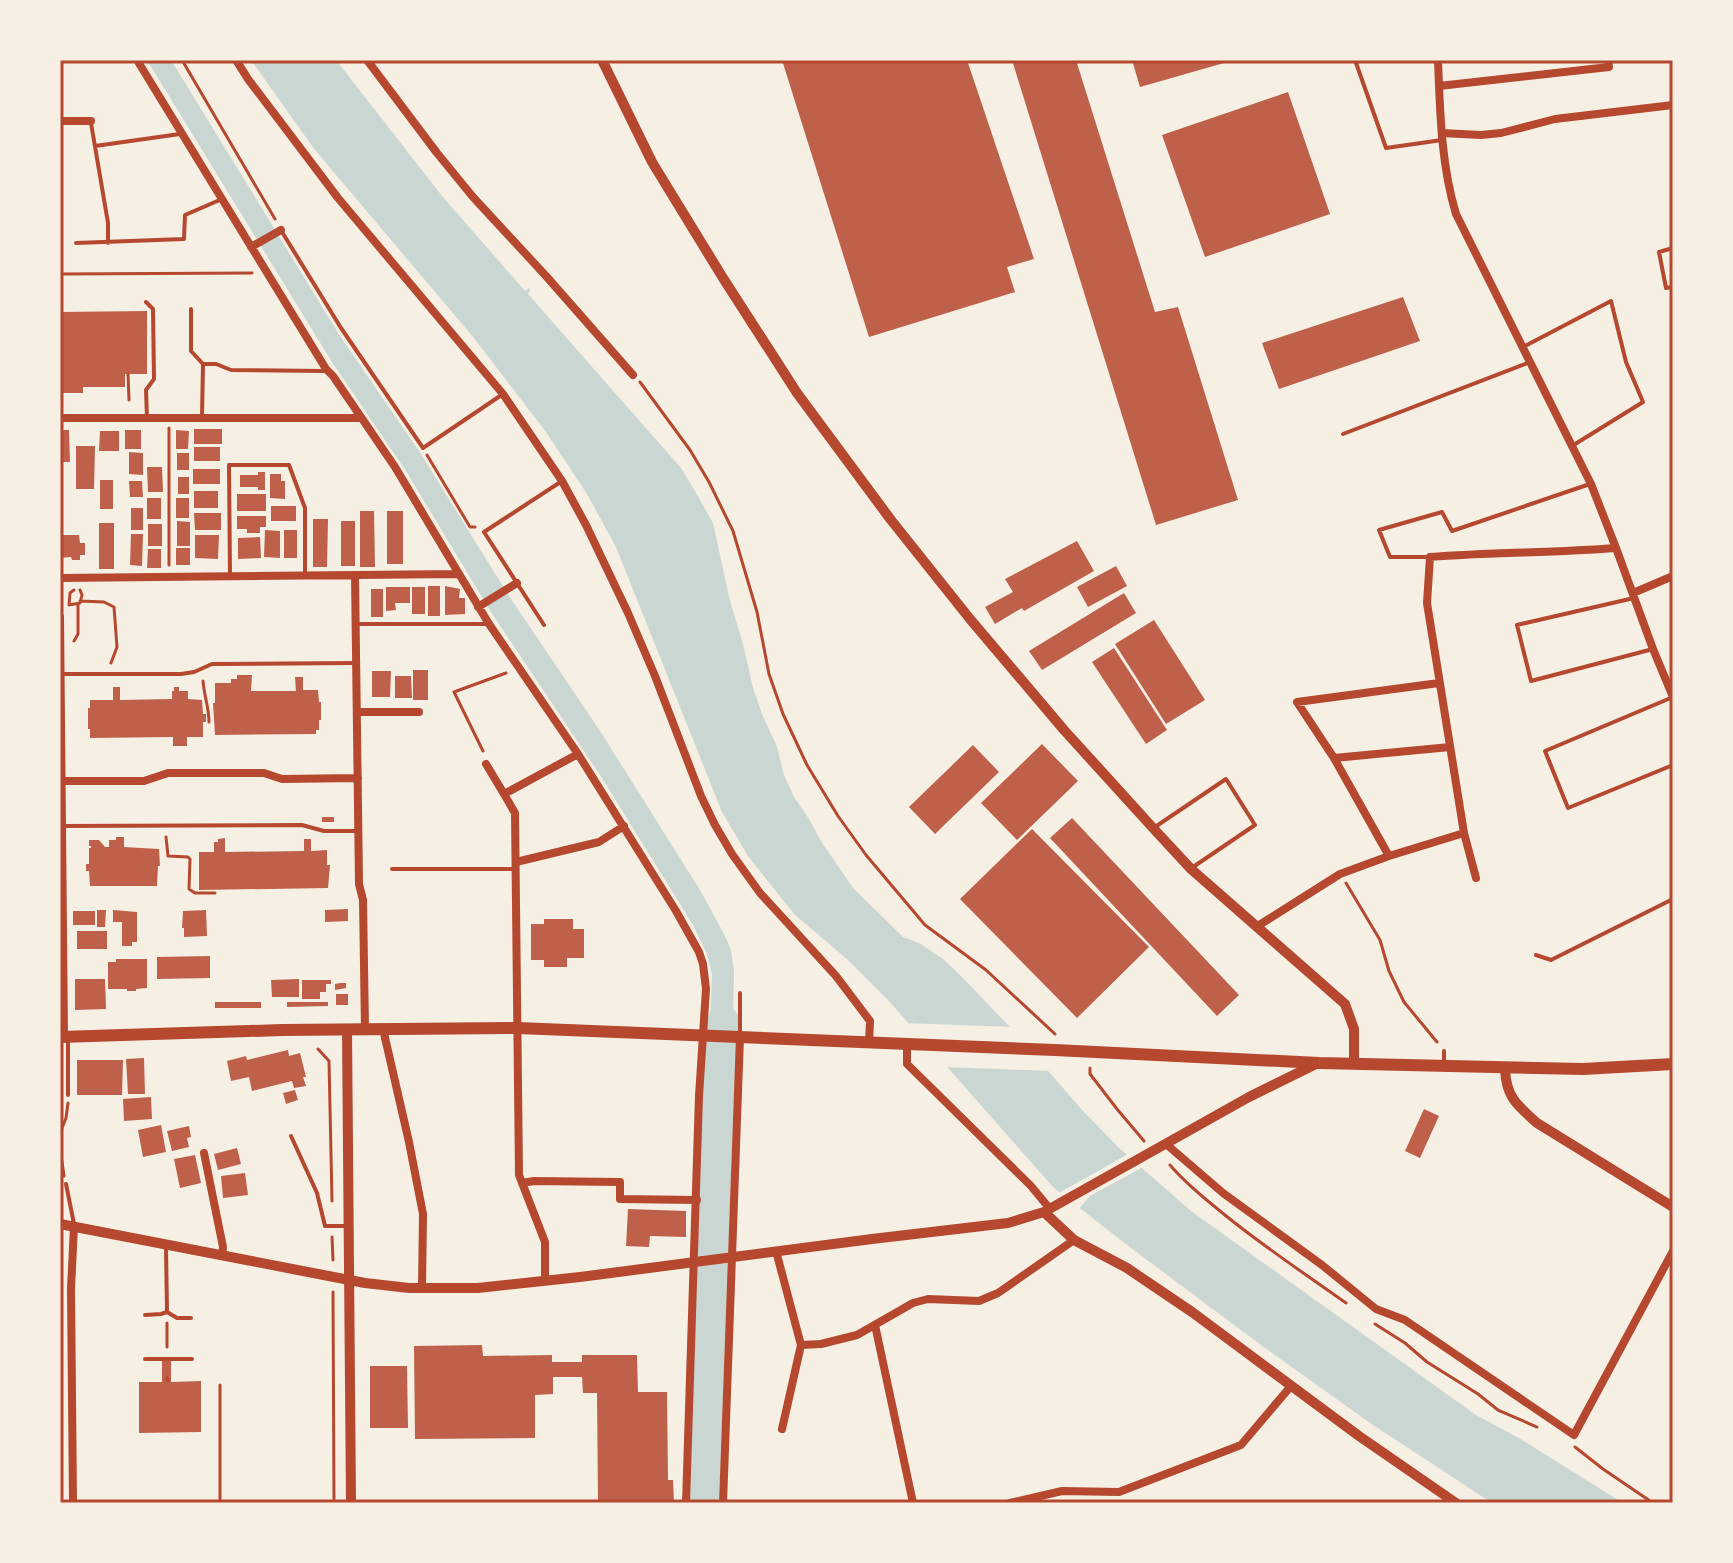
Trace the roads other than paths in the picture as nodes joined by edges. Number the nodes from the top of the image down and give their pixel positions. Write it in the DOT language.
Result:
graph roads {
  1 [pos="137,60"];
  2 [pos="236,60"];
  3 [pos="367,60"];
  4 [pos="602,60"];
  5 [pos="1355,60"];
  6 [pos="1438,60"];
  7 [pos="1608,60"];
  8 [pos="1439,86"];
  9 [pos="1673,105"];
  10 [pos="60,121"];
  11 [pos="91,121"];
  12 [pos="183,133"];
  13 [pos="1443,136"];
  14 [pos="95,146"];
  15 [pos="222,199"];
  16 [pos="281,230"];
  17 [pos="76,243"];
  18 [pos="108,243"];
  19 [pos="251,247"];
  20 [pos="1673,248"];
  21 [pos="1673,287"];
  22 [pos="146,302"];
  23 [pos="191,309"];
  24 [pos="1523,347"];
  25 [pos="1530,362"];
  26 [pos="203,364"];
  27 [pos="326,369"];
  28 [pos="633,375"];
  29 [pos="503,394"];
  30 [pos="361,417"];
  31 [pos="60,418"];
  32 [pos="147,418"];
  33 [pos="202,418"];
  34 [pos="1343,434"];
  35 [pos="1572,446"];
  36 [pos="562,481"];
  37 [pos="1591,484"];
  38 [pos="1616,548"];
  39 [pos="1430,557"];
  40 [pos="458,574"];
  41 [pos="355,575"];
  42 [pos="230,576"];
  43 [pos="305,576"];
  44 [pos="1673,576"];
  45 [pos="60,578"];
  46 [pos="513,586"];
  47 [pos="1634,595"];
  48 [pos="481,606"];
  49 [pos="60,617"];
  50 [pos="355,624"];
  51 [pos="489,624"];
  52 [pos="544,625"];
  53 [pos="1653,649"];
  54 [pos="357,663"];
  55 [pos="60,674"];
  56 [pos="1439,683"];
  57 [pos="1673,697"];
  58 [pos="357,712"];
  59 [pos="419,712"];
  60 [pos="1450,747"];
  61 [pos="578,754"];
  62 [pos="1334,758"];
  63 [pos="486,764"];
  64 [pos="1673,765"];
  65 [pos="358,778"];
  66 [pos="61,781"];
  67 [pos="504,794"];
  68 [pos="62,826"];
  69 [pos="624,826"];
  70 [pos="1153,828"];
  71 [pos="359,831"];
  72 [pos="1464,833"];
  73 [pos="1389,856"];
  74 [pos="516,866"];
  75 [pos="392,869"];
  76 [pos="1191,869"];
  77 [pos="1476,878"];
  78 [pos="1673,899"];
  79 [pos="1256,927"];
  80 [pos="62,938"];
  81 [pos="1536,955"];
  82 [pos="740,993"];
  83 [pos="518,1028"];
  84 [pos="365,1029"];
  85 [pos="383,1029"];
  86 [pos="347,1030"];
  87 [pos="706,1035"];
  88 [pos="737,1036"];
  89 [pos="64,1037"];
  90 [pos="869,1043"];
  91 [pos="902,1044"];
  92 [pos="1444,1051"];
  93 [pos="1319,1063"];
  94 [pos="1354,1063"];
  95 [pos="1673,1064"];
  96 [pos="1444,1066"];
  97 [pos="1505,1069"];
  98 [pos="68,1095"];
  99 [pos="291,1136"];
  100 [pos="1166,1144"];
  101 [pos="204,1153"];
  102 [pos="522,1183"];
  103 [pos="66,1184"];
  104 [pos="697,1200"];
  105 [pos="1673,1207"];
  106 [pos="1047,1210"];
  107 [pos="60,1224"];
  108 [pos="74,1226"];
  109 [pos="348,1226"];
  110 [pos="1074,1240"];
  111 [pos="166,1245"];
  112 [pos="776,1251"];
  113 [pos="1673,1251"];
  114 [pos="222,1256"];
  115 [pos="729,1257"];
  116 [pos="697,1261"];
  117 [pos="348,1280"];
  118 [pos="545,1281"];
  119 [pos="422,1288"];
  120 [pos="167,1312"];
  121 [pos="145,1315"];
  122 [pos="191,1318"];
  123 [pos="875,1325"];
  124 [pos="801,1345"];
  125 [pos="145,1359"];
  126 [pos="192,1359"];
  127 [pos="1291,1386"];
  128 [pos="782,1429"];
  129 [pos="1119,1492"];
  130 [pos="73,1503"];
  131 [pos="351,1503"];
  132 [pos="686,1503"];
  133 [pos="723,1503"];
  134 [pos="913,1503"];
  135 [pos="1010,1503"];
  136 [pos="1120,1503"];
  137 [pos="1456,1503"];
  1 -- 12 [label="street"];
  2 -- 29 [label="street"];
  3 -- 28 [label="street"];
  4 -- 70 [label="street"];
  5 -- 13 [label="lane"];
  6 -- 8 [label="street"];
  7 -- 8 [label="street"];
  8 -- 13 [label="street"];
  9 -- 13 [label="street"];
  10 -- 11 [label="street"];
  11 -- 14 [label="lane"];
  12 -- 14 [label="lane"];
  12 -- 15 [label="street"];
  13 -- 24 [label="street"];
  14 -- 18 [label="lane"];
  15 -- 18 [label="lane"];
  15 -- 19 [label="street"];
  16 -- 19 [label="street"];
  16 -- 29 [label="lane"];
  17 -- 18 [label="lane"];
  19 -- 27 [label="street"];
  20 -- 21 [label="lane"];
  22 -- 32 [label="lane"];
  23 -- 26 [label="lane"];
  24 -- 25 [label="street"];
  24 -- 35 [label="lane"];
  25 -- 34 [label="lane"];
  25 -- 35 [label="street"];
  26 -- 27 [label="lane"];
  26 -- 33 [label="lane"];
  27 -- 30 [label="street"];
  29 -- 36 [label="street"];
  30 -- 33 [label="street"];
  30 -- 40 [label="street"];
  31 -- 32 [label="street"];
  32 -- 33 [label="street"];
  35 -- 37 [label="street"];
  36 -- 46 [label="lane"];
  36 -- 90 [label="street"];
  37 -- 38 [label="street"];
  37 -- 39 [label="lane"];
  38 -- 39 [label="street"];
  38 -- 47 [label="street"];
  39 -- 56 [label="street"];
  40 -- 41 [label="street"];
  40 -- 48 [label="street"];
  41 -- 43 [label="street"];
  41 -- 50 [label="street"];
  42 -- 43 [label="street"];
  42 -- 43 [label="lane"];
  42 -- 45 [label="street"];
  44 -- 47 [label="street"];
  46 -- 48 [label="street"];
  46 -- 52 [label="lane"];
  47 -- 53 [label="street"];
  47 -- 53 [label="lane"];
  48 -- 51 [label="street"];
  49 -- 55 [label="street"];
  50 -- 51 [label="lane"];
  50 -- 54 [label="street"];
  51 -- 61 [label="street"];
  53 -- 57 [label="street"];
  54 -- 55 [label="lane"];
  54 -- 58 [label="street"];
  55 -- 66 [label="street"];
  56 -- 60 [label="street"];
  56 -- 62 [label="street"];
  57 -- 64 [label="lane"];
  58 -- 59 [label="street"];
  58 -- 65 [label="street"];
  60 -- 62 [label="street"];
  60 -- 72 [label="street"];
  61 -- 67 [label="street"];
  61 -- 69 [label="street"];
  62 -- 73 [label="street"];
  63 -- 67 [label="street"];
  65 -- 66 [label="street"];
  65 -- 71 [label="street"];
  66 -- 68 [label="street"];
  67 -- 74 [label="street"];
  68 -- 71 [label="lane"];
  68 -- 80 [label="street"];
  69 -- 74 [label="street"];
  69 -- 87 [label="street"];
  70 -- 76 [label="street"];
  70 -- 76 [label="lane"];
  71 -- 84 [label="street"];
  72 -- 73 [label="street"];
  72 -- 77 [label="street"];
  73 -- 79 [label="street"];
  74 -- 75 [label="lane"];
  74 -- 83 [label="street"];
  76 -- 79 [label="street"];
  78 -- 81 [label="lane"];
  79 -- 94 [label="street"];
  80 -- 89 [label="street"];
  82 -- 88 [label="lane"];
  83 -- 85 [label="main road"];
  83 -- 87 [label="main road"];
  83 -- 102 [label="street"];
  84 -- 85 [label="main road"];
  84 -- 86 [label="main road"];
  85 -- 119 [label="street"];
  86 -- 89 [label="main road"];
  86 -- 109 [label="street"];
  87 -- 88 [label="main road"];
  87 -- 104 [label="street"];
  88 -- 90 [label="main road"];
  88 -- 115 [label="street"];
  89 -- 98 [label="lane"];
  90 -- 91 [label="main road"];
  91 -- 93 [label="main road"];
  91 -- 106 [label="street"];
  92 -- 96 [label="lane"];
  93 -- 94 [label="main road"];
  93 -- 100 [label="street"];
  94 -- 96 [label="main road"];
  95 -- 97 [label="main road"];
  96 -- 97 [label="main road"];
  97 -- 105 [label="street"];
  99 -- 109 [label="lane"];
  100 -- 106 [label="street"];
  100 -- 113 [label="street"];
  101 -- 114 [label="street"];
  102 -- 104 [label="street"];
  102 -- 118 [label="street"];
  103 -- 108 [label="lane"];
  104 -- 116 [label="street"];
  106 -- 110 [label="street"];
  106 -- 112 [label="street"];
  107 -- 108 [label="street"];
  108 -- 111 [label="street"];
  108 -- 130 [label="street"];
  109 -- 117 [label="street"];
  110 -- 123 [label="street"];
  110 -- 127 [label="street"];
  111 -- 114 [label="street"];
  111 -- 120 [label="lane"];
  112 -- 115 [label="street"];
  112 -- 124 [label="street"];
  114 -- 117 [label="street"];
  115 -- 116 [label="street"];
  115 -- 133 [label="street"];
  116 -- 118 [label="street"];
  116 -- 132 [label="street"];
  117 -- 119 [label="street"];
  117 -- 131 [label="street"];
  118 -- 119 [label="street"];
  120 -- 121 [label="lane"];
  120 -- 122 [label="lane"];
  123 -- 124 [label="street"];
  123 -- 134 [label="street"];
  124 -- 128 [label="street"];
  125 -- 126 [label="lane"];
  127 -- 129 [label="street"];
  127 -- 137 [label="street"];
  129 -- 135 [label="street"];
  129 -- 136 [label="lane"];
}
